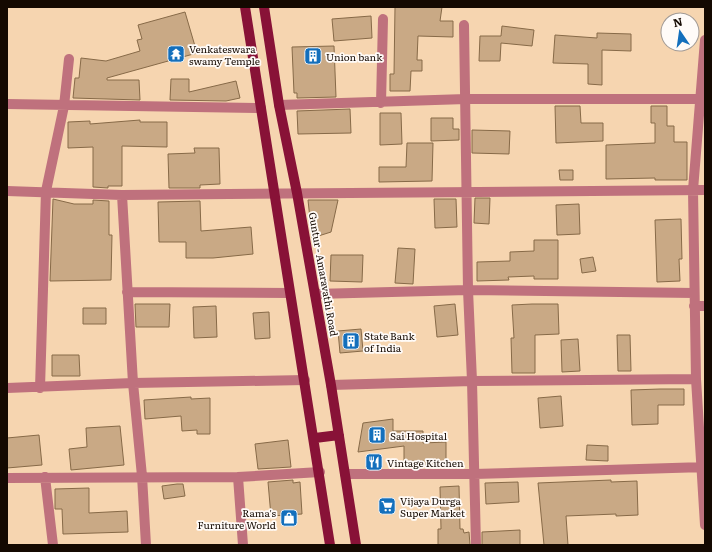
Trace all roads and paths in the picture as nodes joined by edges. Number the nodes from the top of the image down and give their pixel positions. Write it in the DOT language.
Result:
graph roads {
  1 [pos="245,7"];
  2 [pos="264,7"];
  3 [pos="383,19"];
  4 [pos="464,25"];
  5 [pos="705,40"];
  6 [pos="69,59"];
  7 [pos="466,99"];
  8 [pos="700,99"];
  9 [pos="381,103"];
  10 [pos="7,104"];
  11 [pos="279,105"];
  12 [pos="64,106"];
  13 [pos="261,108"];
  14 [pos="702,121"];
  15 [pos="467,190"];
  16 [pos="693,190"];
  17 [pos="705,190"];
  18 [pos="7,191"];
  19 [pos="46,191"];
  20 [pos="274,193"];
  21 [pos="297,193"];
  22 [pos="122,195"];
  23 [pos="468,290"];
  24 [pos="127,292"];
  25 [pos="290,293"];
  26 [pos="694,293"];
  27 [pos="315,294"];
  28 [pos="694,306"];
  29 [pos="705,306"];
  30 [pos="696,379"];
  31 [pos="305,380"];
  32 [pos="472,381"];
  33 [pos="133,383"];
  34 [pos="331,385"];
  35 [pos="7,388"];
  36 [pos="40,388"];
  37 [pos="339,435"];
  38 [pos="314,438"];
  39 [pos="703,467"];
  40 [pos="320,472"];
  41 [pos="345,474"];
  42 [pos="474,474"];
  43 [pos="142,476"];
  44 [pos="45,477"];
  45 [pos="238,477"];
  46 [pos="7,478"];
  47 [pos="705,525"];
  48 [pos="53,545"];
  49 [pos="146,545"];
  50 [pos="243,545"];
  51 [pos="330,545"];
  52 [pos="356,545"];
  53 [pos="476,545"];
  1 -- 13 [label="main road"];
  2 -- 11 [label="main road, Guntur - Amaravathi Road"];
  3 -- 9 [label="street"];
  4 -- 7 [label="street"];
  5 -- 8 [label="street"];
  6 -- 12 [label="street"];
  7 -- 8 [label="street"];
  7 -- 9 [label="street"];
  7 -- 15 [label="street"];
  8 -- 14 [label="street"];
  9 -- 11 [label="street"];
  10 -- 12 [label="street"];
  11 -- 21 [label="main road, Guntur - Amaravathi Road"];
  12 -- 13 [label="street"];
  12 -- 19 [label="street"];
  13 -- 20 [label="main road"];
  14 -- 16 [label="street"];
  15 -- 16 [label="street"];
  15 -- 21 [label="street"];
  15 -- 23 [label="street"];
  16 -- 17 [label="street"];
  16 -- 26 [label="street"];
  18 -- 19 [label="street"];
  19 -- 22 [label="street"];
  19 -- 36 [label="street"];
  20 -- 21 [label="street"];
  20 -- 22 [label="street"];
  20 -- 25 [label="main road"];
  21 -- 27 [label="main road, Guntur - Amaravathi Road"];
  22 -- 24 [label="street"];
  23 -- 26 [label="street"];
  23 -- 27 [label="street"];
  23 -- 32 [label="street"];
  24 -- 25 [label="street"];
  24 -- 33 [label="street"];
  25 -- 31 [label="main road"];
  26 -- 28 [label="street"];
  27 -- 34 [label="main road, Guntur - Amaravathi Road"];
  28 -- 29 [label="street"];
  28 -- 30 [label="street"];
  30 -- 32 [label="street"];
  30 -- 39 [label="street"];
  31 -- 33 [label="street"];
  31 -- 38 [label="main road"];
  32 -- 34 [label="street"];
  32 -- 42 [label="street"];
  33 -- 36 [label="street"];
  33 -- 43 [label="street"];
  34 -- 37 [label="main road, Guntur - Amaravathi Road"];
  35 -- 36 [label="street"];
  37 -- 38 [label="main road"];
  37 -- 41 [label="main road, Guntur - Amaravathi Road"];
  38 -- 40 [label="main road"];
  39 -- 42 [label="street"];
  39 -- 47 [label="street"];
  40 -- 45 [label="street"];
  40 -- 51 [label="main road"];
  41 -- 42 [label="street"];
  41 -- 52 [label="main road, Guntur - Amaravathi Road"];
  42 -- 53 [label="street"];
  43 -- 44 [label="street"];
  43 -- 45 [label="street"];
  43 -- 49 [label="street"];
  44 -- 46 [label="street"];
  44 -- 48 [label="street"];
  45 -- 50 [label="street"];
}
